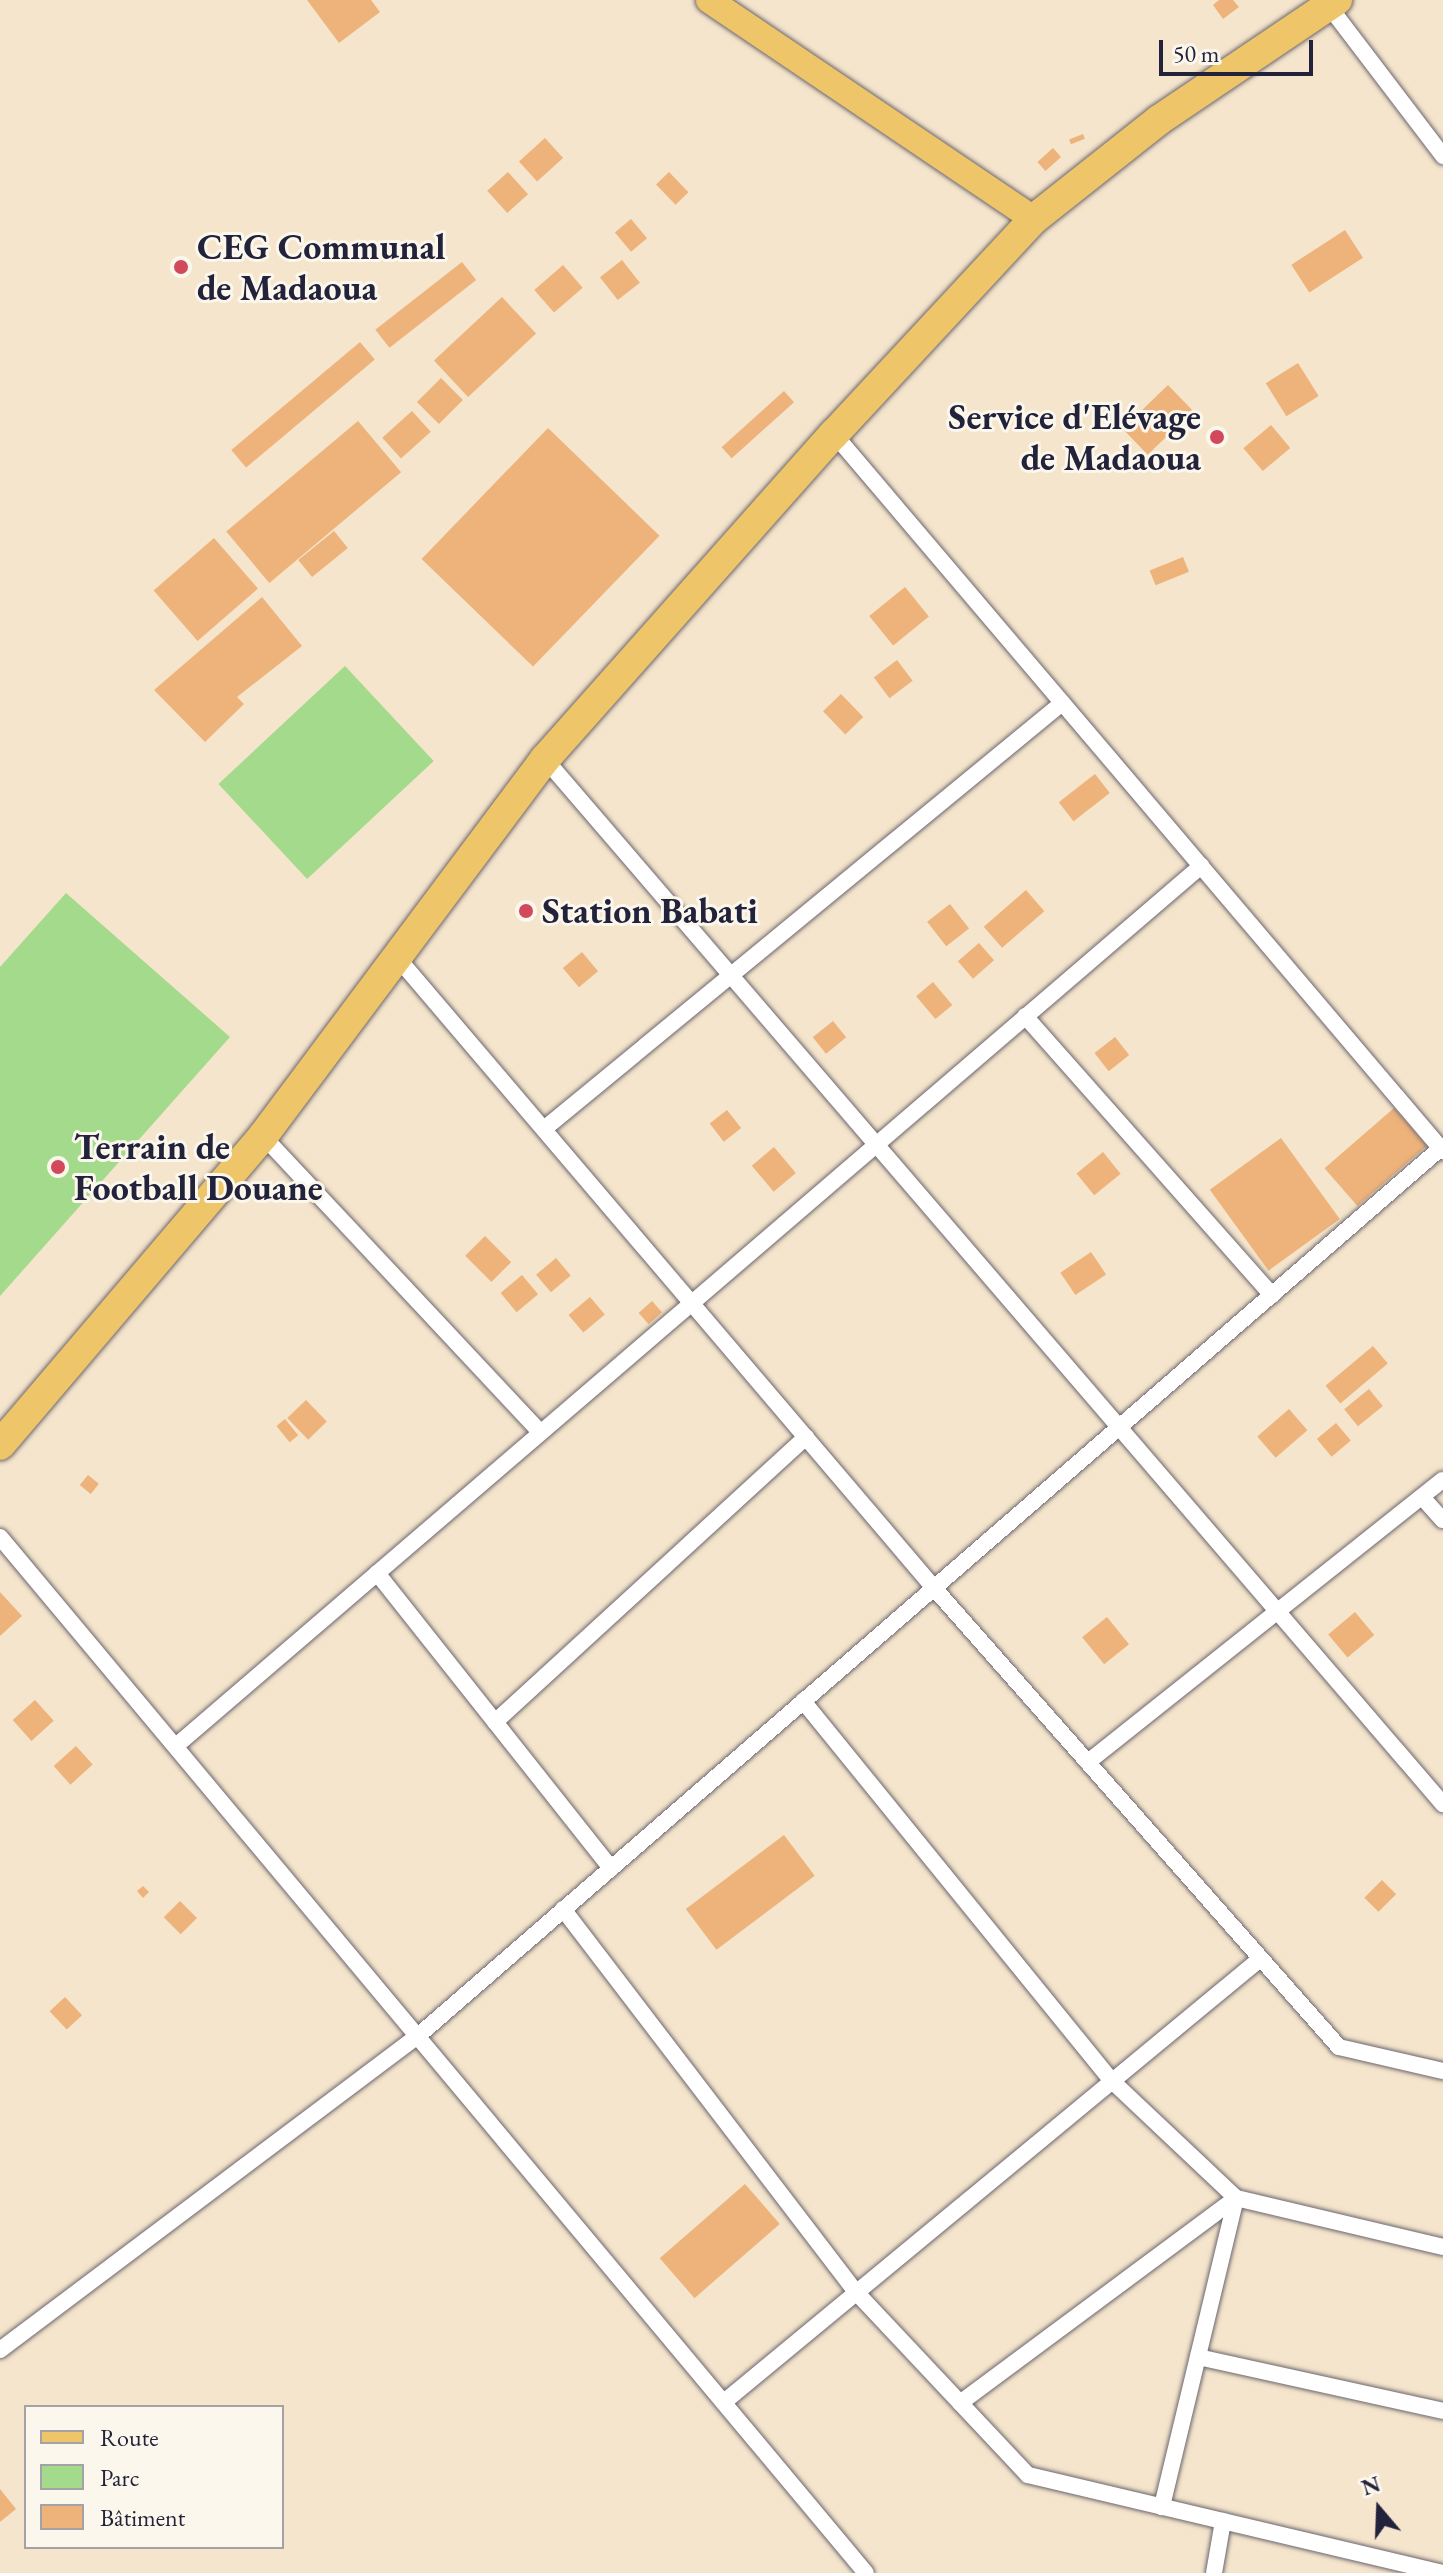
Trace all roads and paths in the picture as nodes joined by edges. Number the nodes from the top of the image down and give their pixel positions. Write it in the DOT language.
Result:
graph roads {
  1 [pos="709,0"];
  2 [pos="1330,2"];
  3 [pos="1443,156"];
  4 [pos="1034,219"];
  5 [pos="834,434"];
  6 [pos="1062,703"];
  7 [pos="545,759"];
  8 [pos="1201,866"];
  9 [pos="396,956"];
  10 [pos="732,974"];
  11 [pos="1025,1016"];
  12 [pos="544,1129"];
  13 [pos="263,1136"];
  14 [pos="877,1144"];
  15 [pos="1442,1148"];
  16 [pos="1272,1295"];
  17 [pos="692,1302"];
  18 [pos="1120,1427"];
  19 [pos="540,1432"];
  20 [pos="806,1437"];
  21 [pos="0,1445"];
  22 [pos="1443,1480"];
  23 [pos="1422,1497"];
  24 [pos="1443,1520"];
  25 [pos="0,1537"];
  26 [pos="377,1573"];
  27 [pos="934,1588"];
  28 [pos="1278,1611"];
  29 [pos="803,1701"];
  30 [pos="495,1722"];
  31 [pos="177,1745"];
  32 [pos="1088,1762"];
  33 [pos="1443,1804"];
  34 [pos="611,1868"];
  35 [pos="563,1909"];
  36 [pos="1260,1959"];
  37 [pos="419,2035"];
  38 [pos="1443,2071"];
  39 [pos="1112,2081"];
  40 [pos="1236,2198"];
  41 [pos="1443,2247"];
  42 [pos="856,2292"];
  43 [pos="0,2350"];
  44 [pos="1198,2357"];
  45 [pos="724,2402"];
  46 [pos="960,2403"];
  47 [pos="1443,2411"];
  48 [pos="1162,2507"];
  49 [pos="1223,2521"];
  50 [pos="866,2573"];
  51 [pos="1214,2573"];
  52 [pos="1442,2573"];
  1 -- 4 [label="main road"];
  2 -- 3 [label="street"];
  2 -- 4 [label="highway"];
  4 -- 5 [label="highway"];
  5 -- 6 [label="street"];
  5 -- 7 [label="highway"];
  6 -- 8 [label="street"];
  6 -- 10 [label="street"];
  7 -- 9 [label="highway"];
  7 -- 10 [label="street"];
  8 -- 11 [label="street"];
  8 -- 15 [label="street"];
  9 -- 12 [label="street"];
  9 -- 13 [label="highway"];
  10 -- 12 [label="street"];
  10 -- 14 [label="street"];
  11 -- 14 [label="street"];
  11 -- 16 [label="street"];
  12 -- 17 [label="street"];
  13 -- 19 [label="street"];
  13 -- 21 [label="highway"];
  14 -- 17 [label="street"];
  14 -- 18 [label="street"];
  15 -- 16 [label="street"];
  16 -- 18 [label="street"];
  17 -- 19 [label="street"];
  17 -- 20 [label="street"];
  18 -- 27 [label="street"];
  18 -- 28 [label="street"];
  19 -- 26 [label="street"];
  20 -- 27 [label="street"];
  20 -- 30 [label="street"];
  22 -- 23 [label="street"];
  23 -- 24 [label="street"];
  23 -- 28 [label="street"];
  25 -- 31 [label="street"];
  26 -- 30 [label="street"];
  26 -- 31 [label="street"];
  27 -- 29 [label="street"];
  27 -- 32 [label="street"];
  28 -- 32 [label="street"];
  28 -- 33 [label="street"];
  29 -- 34 [label="street"];
  29 -- 39 [label="street"];
  30 -- 34 [label="street"];
  31 -- 37 [label="street"];
  32 -- 36 [label="street"];
  34 -- 35 [label="street"];
  35 -- 37 [label="street"];
  35 -- 42 [label="street"];
  36 -- 38 [label="street"];
  36 -- 39 [label="street"];
  37 -- 43 [label="street"];
  37 -- 45 [label="street"];
  39 -- 40 [label="street"];
  39 -- 42 [label="street"];
  40 -- 41 [label="street"];
  40 -- 44 [label="street"];
  40 -- 46 [label="street"];
  42 -- 45 [label="street"];
  42 -- 46 [label="street"];
  44 -- 47 [label="street"];
  44 -- 48 [label="street"];
  45 -- 50 [label="street"];
  46 -- 48 [label="street"];
  48 -- 49 [label="street"];
  49 -- 51 [label="street"];
  49 -- 52 [label="street"];
}
